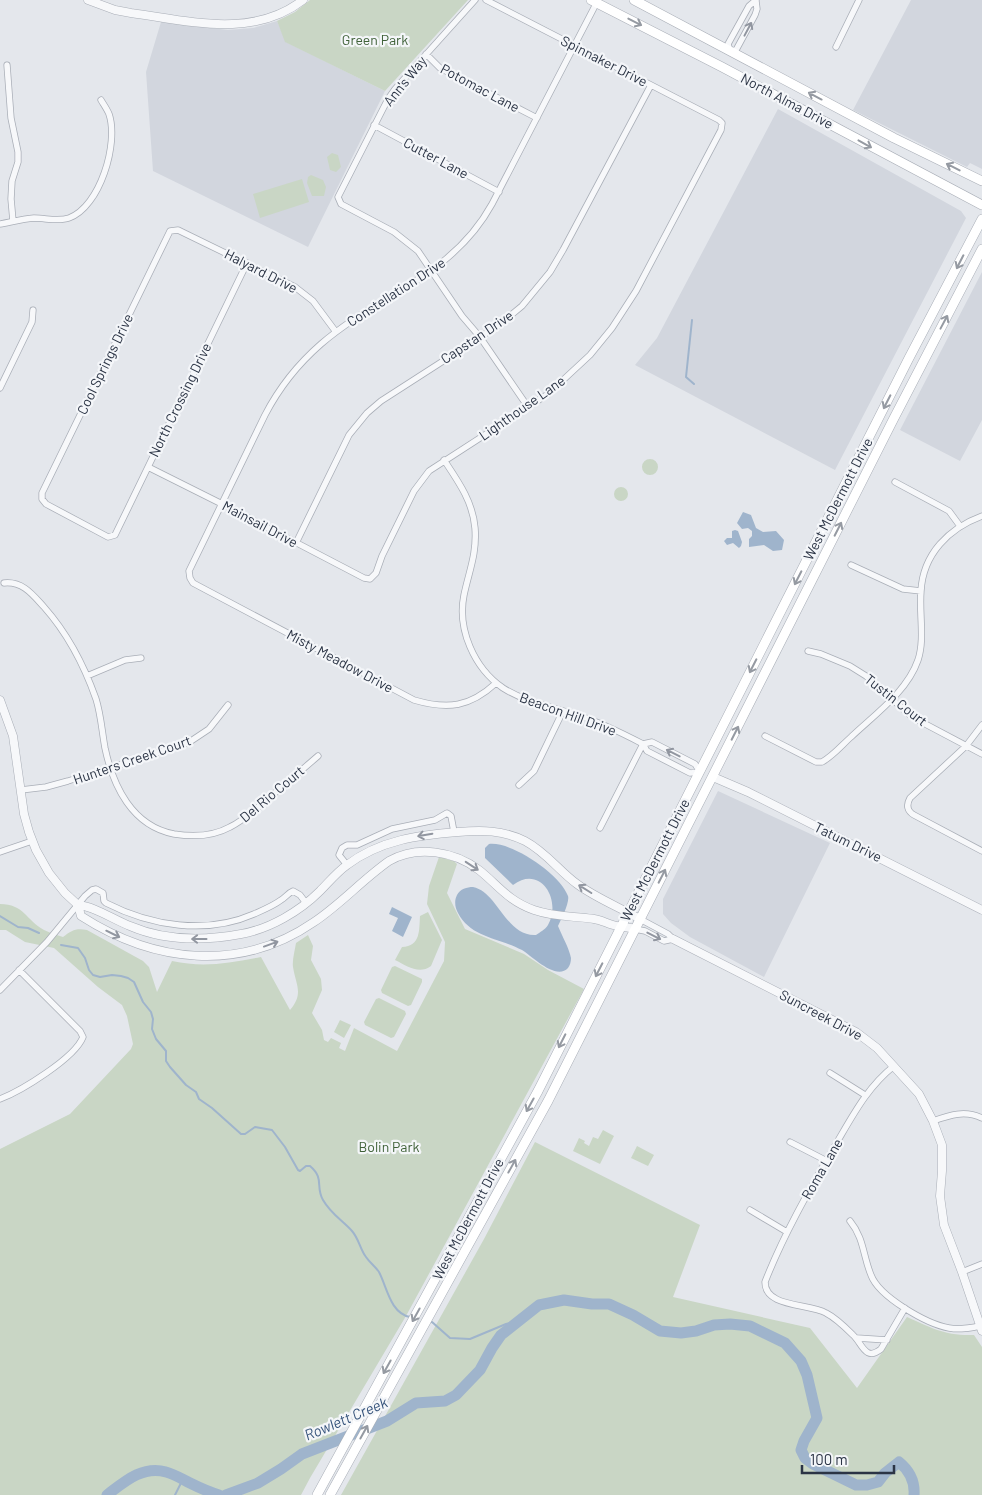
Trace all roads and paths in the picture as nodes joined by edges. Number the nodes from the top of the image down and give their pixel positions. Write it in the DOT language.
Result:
graph roads {
  1 [pos="88,0"];
  2 [pos="303,0"];
  3 [pos="475,0"];
  4 [pos="486,0"];
  5 [pos="634,0"];
  6 [pos="756,0"];
  7 [pos="859,0"];
  8 [pos="595,1"];
  9 [pos="574,46"];
  10 [pos="836,47"];
  11 [pos="730,51"];
  12 [pos="426,54"];
  13 [pos="7,65"];
  14 [pos="722,67"];
  15 [pos="651,85"];
  16 [pos="101,100"];
  17 [pos="537,118"];
  18 [pos="722,123"];
  19 [pos="374,125"];
  20 [pos="982,181"];
  21 [pos="499,192"];
  22 [pos="982,205"];
  23 [pos="982,219"];
  24 [pos="13,221"];
  25 [pos="0,224"];
  26 [pos="173,230"];
  27 [pos="982,249"];
  28 [pos="247,263"];
  29 [pos="432,270"];
  30 [pos="33,310"];
  31 [pos="336,332"];
  32 [pos="480,337"];
  33 [pos="909,358"];
  34 [pos="922,365"];
  35 [pos="0,388"];
  36 [pos="528,407"];
  37 [pos="444,460"];
  38 [pos="148,467"];
  39 [pos="895,482"];
  40 [pos="222,504"];
  41 [pos="982,516"];
  42 [pos="960,526"];
  43 [pos="113,536"];
  44 [pos="296,543"];
  45 [pos="850,566"];
  46 [pos="190,578"];
  47 [pos="372,578"];
  48 [pos="4,583"];
  49 [pos="921,591"];
  50 [pos="808,651"];
  51 [pos="141,658"];
  52 [pos="87,676"];
  53 [pos="496,683"];
  54 [pos="0,700"];
  55 [pos="891,700"];
  56 [pos="228,704"];
  57 [pos="563,711"];
  58 [pos="982,725"];
  59 [pos="765,736"];
  60 [pos="643,744"];
  61 [pos="966,746"];
  62 [pos="982,754"];
  63 [pos="318,756"];
  64 [pos="110,767"];
  65 [pos="700,772"];
  66 [pos="713,777"];
  67 [pos="519,785"];
  68 [pos="21,790"];
  69 [pos="600,828"];
  70 [pos="454,832"];
  71 [pos="32,841"];
  72 [pos="982,850"];
  73 [pos="0,852"];
  74 [pos="347,865"];
  75 [pos="306,902"];
  76 [pos="78,905"];
  77 [pos="982,910"];
  78 [pos="628,912"];
  79 [pos="640,919"];
  80 [pos="621,926"];
  81 [pos="635,929"];
  82 [pos="672,939"];
  83 [pos="19,970"];
  84 [pos="0,990"];
  85 [pos="894,1066"];
  86 [pos="830,1074"];
  87 [pos="865,1095"];
  88 [pos="0,1099"];
  89 [pos="982,1118"];
  90 [pos="933,1121"];
  91 [pos="790,1142"];
  92 [pos="827,1161"];
  93 [pos="750,1210"];
  94 [pos="850,1221"];
  95 [pos="787,1232"];
  96 [pos="982,1264"];
  97 [pos="962,1272"];
  98 [pos="905,1308"];
  99 [pos="981,1329"];
  100 [pos="857,1338"];
  101 [pos="887,1340"];
  102 [pos="317,1495"];
  103 [pos="330,1495"];
  1 -- 2 [label="street"];
  3 -- 12 [label="street, Ann's Way"];
  4 -- 9 [label="street, Spinnaker Drive"];
  5 -- 11 [label="main road, North Alma Drive"];
  6 -- 11 [label="street"];
  11 -- 6 [label="street, one-way"];
  7 -- 10 [label="street"];
  8 -- 9 [label="street, Constellation Drive"];
  8 -- 14 [label="main road, North Alma Drive, one-way"];
  9 -- 15 [label="street, Spinnaker Drive"];
  9 -- 17 [label="street, Constellation Drive"];
  11 -- 14 [label="main road"];
  20 -- 11 [label="main road, North Alma Drive, one-way"];
  12 -- 17 [label="street, Potomac Lane"];
  12 -- 19 [label="street, Ann's Way"];
  13 -- 24 [label="street"];
  14 -- 22 [label="main road, North Alma Drive, one-way"];
  15 -- 18 [label="street, Spinnaker Drive"];
  15 -- 32 [label="street, Capstan Drive"];
  16 -- 24 [label="street"];
  17 -- 21 [label="street, Constellation Drive"];
  18 -- 36 [label="street, Lighthouse Lane"];
  19 -- 21 [label="street, Cutter Lane"];
  19 -- 29 [label="street, Ann's Way"];
  21 -- 29 [label="street, Constellation Drive"];
  23 -- 33 [label="main road, West McDermott Drive, one-way"];
  24 -- 25 [label="street"];
  26 -- 28 [label="street, Halyard Drive"];
  26 -- 43 [label="street, Cool Springs Drive"];
  34 -- 27 [label="main road, West McDermott Drive, one-way"];
  28 -- 31 [label="street, Halyard Drive"];
  28 -- 38 [label="street, North Crossing Drive"];
  29 -- 31 [label="street, Constellation Drive"];
  29 -- 32 [label="street"];
  30 -- 35 [label="street"];
  31 -- 40 [label="street, Constellation Drive"];
  32 -- 36 [label="street"];
  32 -- 44 [label="street, Capstan Drive"];
  33 -- 34 [label="main road"];
  33 -- 65 [label="main road, West McDermott Drive, one-way"];
  66 -- 34 [label="main road, West McDermott Drive, one-way"];
  36 -- 37 [label="street, Lighthouse Lane"];
  37 -- 47 [label="street, Lighthouse Lane"];
  37 -- 53 [label="street, Beacon Hill Drive"];
  38 -- 40 [label="street, Mainsail Drive"];
  38 -- 43 [label="street, North Crossing Drive"];
  39 -- 42 [label="street"];
  40 -- 44 [label="street, Mainsail Drive"];
  40 -- 46 [label="street, Constellation Drive"];
  41 -- 42 [label="street"];
  42 -- 49 [label="street"];
  44 -- 47 [label="street, Mainsail Drive"];
  45 -- 49 [label="street"];
  46 -- 53 [label="street, Misty Meadow Drive"];
  48 -- 52 [label="street, Del Rio Court"];
  49 -- 55 [label="street"];
  50 -- 55 [label="street, Tustin Court"];
  51 -- 52 [label="street"];
  52 -- 64 [label="street, Del Rio Court"];
  53 -- 57 [label="street, Beacon Hill Drive"];
  54 -- 68 [label="street"];
  55 -- 59 [label="street"];
  55 -- 61 [label="street, Tustin Court"];
  56 -- 64 [label="street, Hunters Creek Court"];
  57 -- 60 [label="street, Beacon Hill Drive"];
  57 -- 67 [label="street"];
  58 -- 61 [label="street"];
  60 -- 65 [label="street, Beacon Hill Drive"];
  65 -- 60 [label="street, Beacon Hill Drive, one-way"];
  60 -- 69 [label="street"];
  61 -- 62 [label="street, Tustin Court"];
  61 -- 72 [label="street"];
  63 -- 64 [label="street, Del Rio Court"];
  64 -- 68 [label="street, Hunters Creek Court"];
  65 -- 66 [label="main road"];
  65 -- 78 [label="main road, West McDermott Drive"];
  66 -- 77 [label="street, Tatum Drive"];
  79 -- 66 [label="main road, West McDermott Drive, one-way"];
  68 -- 71 [label="street"];
  70 -- 74 [label="street, one-way"];
  70 -- 74 [label="street"];
  78 -- 70 [label="street, one-way"];
  71 -- 73 [label="street"];
  71 -- 76 [label="street"];
  74 -- 75 [label="street"];
  75 -- 76 [label="street, one-way"];
  75 -- 76 [label="street"];
  76 -- 80 [label="street, one-way"];
  76 -- 83 [label="street"];
  78 -- 79 [label="street"];
  78 -- 80 [label="main road, West McDermott Drive"];
  79 -- 81 [label="main road, West McDermott Drive"];
  79 -- 82 [label="street, Suncreek Drive"];
  80 -- 81 [label="street"];
  80 -- 102 [label="main road, West McDermott Drive, one-way"];
  81 -- 82 [label="street, Suncreek Drive, one-way"];
  103 -- 81 [label="main road, West McDermott Drive, one-way"];
  82 -- 85 [label="street, Suncreek Drive"];
  83 -- 84 [label="street"];
  83 -- 88 [label="street"];
  85 -- 87 [label="street, Roma Lane"];
  85 -- 90 [label="street, Suncreek Drive"];
  86 -- 87 [label="street"];
  87 -- 92 [label="street, Roma Lane"];
  89 -- 90 [label="street"];
  90 -- 97 [label="street, Suncreek Drive"];
  91 -- 92 [label="street"];
  92 -- 95 [label="street, Roma Lane"];
  93 -- 95 [label="street"];
  94 -- 98 [label="street"];
  95 -- 100 [label="street, Roma Lane"];
  96 -- 97 [label="street"];
  97 -- 99 [label="street, Suncreek Drive"];
  98 -- 99 [label="street"];
  98 -- 101 [label="street"];
  100 -- 101 [label="street"];
  100 -- 101 [label="street"];
}
